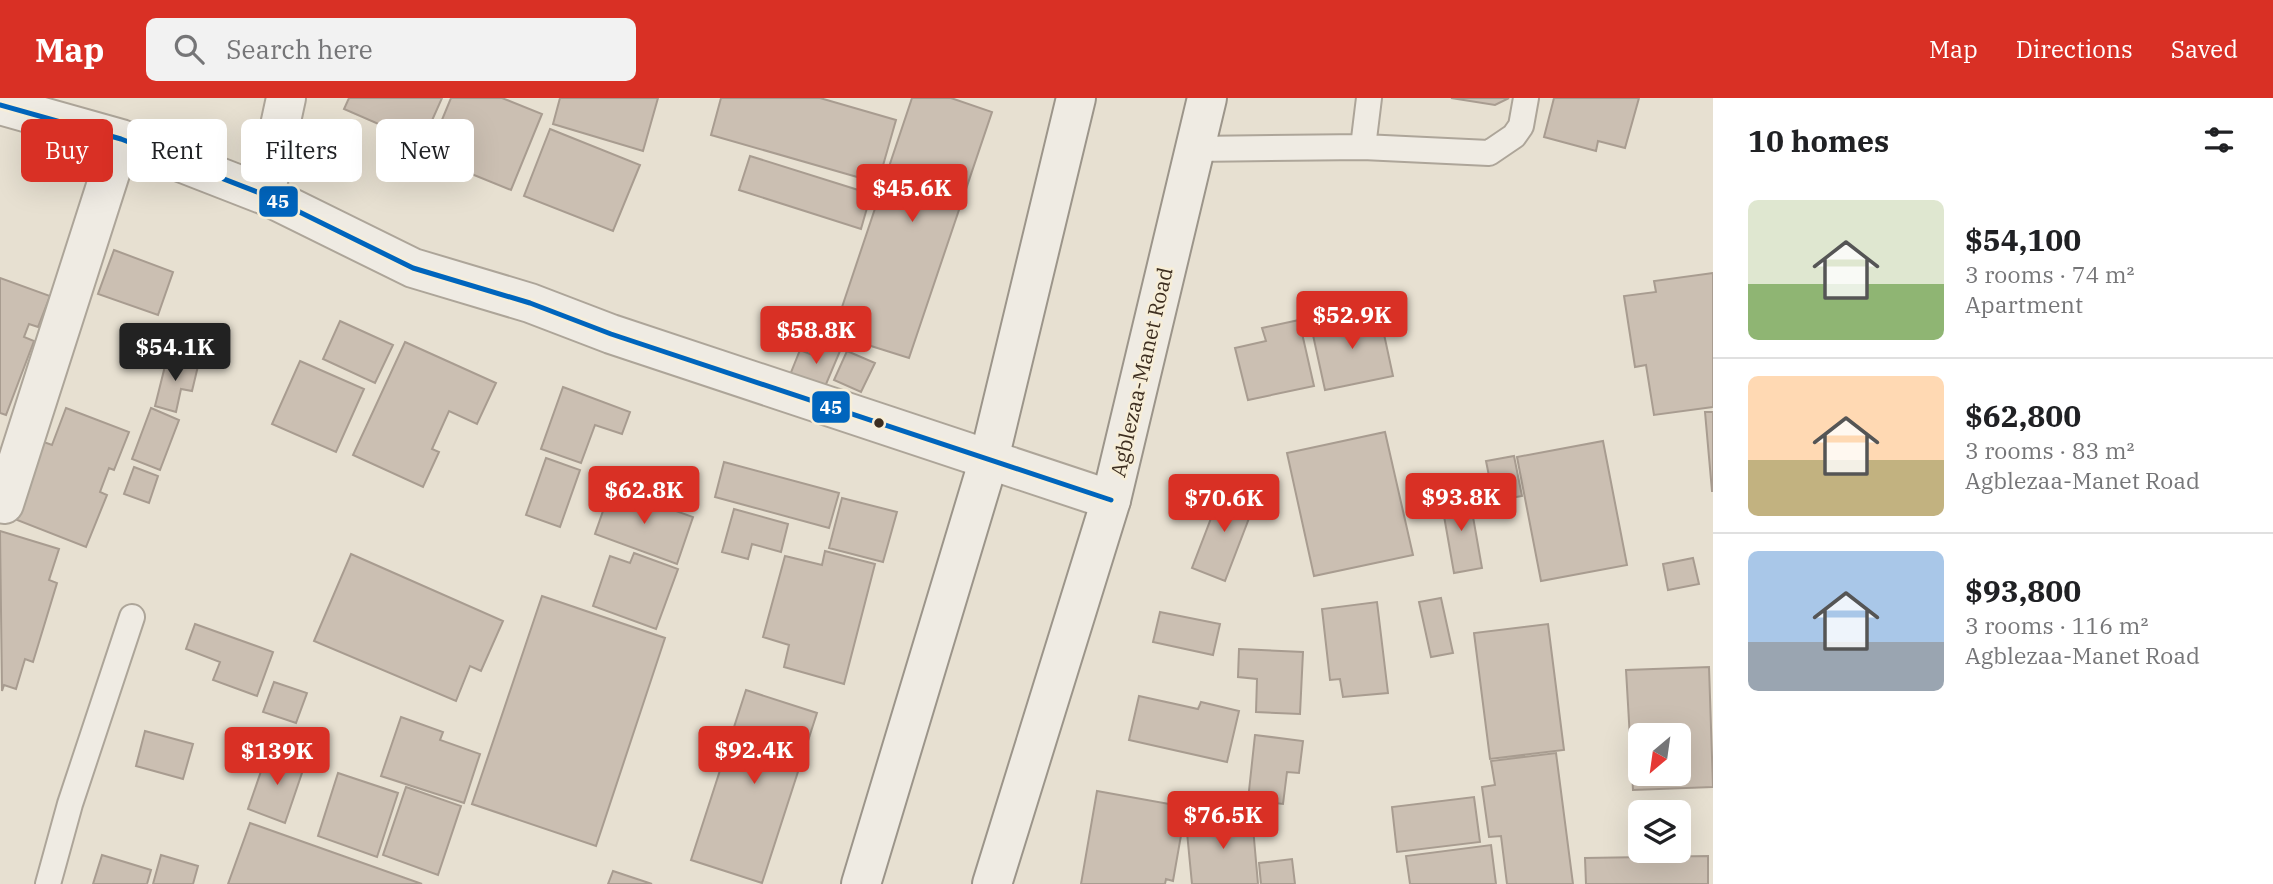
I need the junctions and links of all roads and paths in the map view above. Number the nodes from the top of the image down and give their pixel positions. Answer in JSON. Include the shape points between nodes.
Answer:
{"nodes":[{"id":1,"x":286,"y":98,"type":"edge"},
{"id":2,"x":1076,"y":98,"type":"edge"},
{"id":3,"x":1207,"y":98,"type":"edge"},
{"id":4,"x":1369,"y":98,"type":"edge"},
{"id":5,"x":1526,"y":98,"type":"edge"},
{"id":6,"x":0,"y":105,"type":"edge"},
{"id":7,"x":121,"y":139,"type":"junction"},
{"id":8,"x":1363,"y":147,"type":"junction"},
{"id":9,"x":1194,"y":149,"type":"junction"},
{"id":10,"x":265,"y":195,"type":"junction"},
{"id":11,"x":989,"y":459,"type":"junction"},
{"id":12,"x":1111,"y":500,"type":"junction"},
{"id":13,"x":4,"y":505,"type":"dead end"},
{"id":14,"x":132,"y":617,"type":"dead end"},
{"id":15,"x":48,"y":884,"type":"edge"},
{"id":16,"x":861,"y":884,"type":"edge"},
{"id":17,"x":992,"y":884,"type":"edge"}],
"edges":[{"from":1,"to":10,"type":"street"},
{"from":2,"to":11,"type":"street"},
{"from":3,"to":9,"type":"street","name":"Agblezaa-Manet Road"},
{"from":4,"to":8,"type":"lane"},
{"from":5,"to":8,"type":"lane","via":[[1521,126],[1489,153]]},
{"from":6,"to":7,"type":"street"},
{"from":7,"to":10,"type":"street"},
{"from":7,"to":13,"type":"street"},
{"from":8,"to":9,"type":"lane"},
{"from":9,"to":12,"type":"street","name":"Agblezaa-Manet Road"},
{"from":10,"to":11,"type":"street","via":[[413,268],[530,303]]},
{"from":11,"to":12,"type":"street"},
{"from":11,"to":16,"type":"street"},
{"from":12,"to":17,"type":"street","name":"Agblezaa-Manet Road"},
{"from":14,"to":15,"type":"lane"}]}
